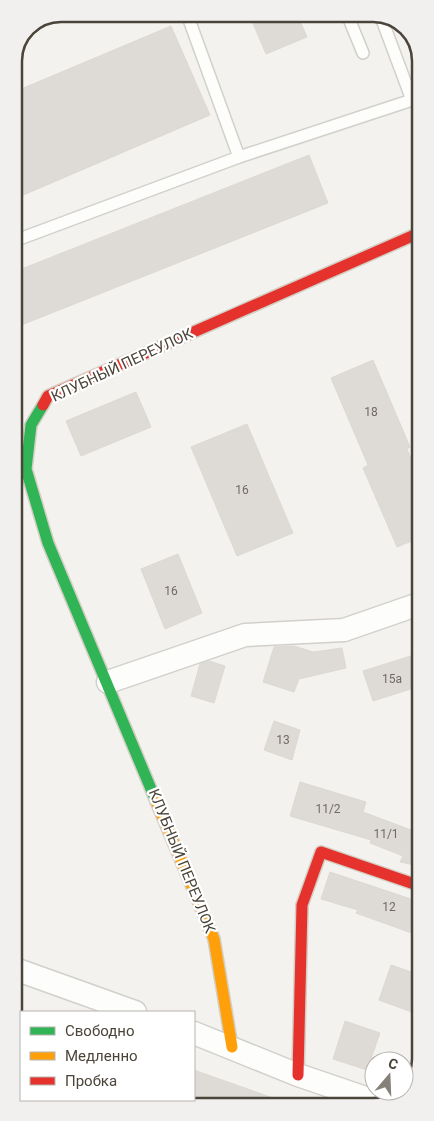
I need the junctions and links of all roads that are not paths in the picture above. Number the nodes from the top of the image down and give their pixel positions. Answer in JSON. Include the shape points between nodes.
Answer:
{"nodes":[{"id":1,"x":190,"y":23,"type":"edge"},
{"id":2,"x":351,"y":23,"type":"edge"},
{"id":3,"x":384,"y":24,"type":"edge"},
{"id":4,"x":363,"y":53,"type":"dead end"},
{"id":5,"x":412,"y":100,"type":"edge"},
{"id":6,"x":412,"y":100,"type":"edge"},
{"id":7,"x":239,"y":157,"type":"junction"},
{"id":8,"x":412,"y":236,"type":"edge"},
{"id":9,"x":23,"y":238,"type":"edge"},
{"id":10,"x":412,"y":607,"type":"edge"},
{"id":11,"x":108,"y":682,"type":"junction"},
{"id":12,"x":412,"y":883,"type":"edge"},
{"id":13,"x":23,"y":972,"type":"edge"},
{"id":14,"x":133,"y":1011,"type":"edge"},
{"id":15,"x":195,"y":1033,"type":"edge"},
{"id":16,"x":232,"y":1047,"type":"junction"},
{"id":17,"x":298,"y":1074,"type":"junction"},
{"id":18,"x":366,"y":1098,"type":"edge"}],
"edges":[{"from":1,"to":7,"type":"lane"},
{"from":2,"to":4,"type":"lane"},
{"from":3,"to":6,"type":"lane"},
{"from":5,"to":7,"type":"lane"},
{"from":7,"to":9,"type":"lane"},
{"from":8,"to":11,"type":"street","name":"КЛУБНЫЙ ПЕРЕУЛОК","via":[[48,396],[31,425],[26,468],[48,543]]},
{"from":10,"to":11,"type":"street","via":[[344,630],[245,635]]},
{"from":11,"to":16,"type":"street","name":"КЛУБНЫЙ ПЕРЕУЛОК","via":[[214,939]]},
{"from":12,"to":17,"type":"street","via":[[321,852],[302,905]]},
{"from":13,"to":14,"type":"street"},
{"from":15,"to":16,"type":"street"},
{"from":16,"to":17,"type":"street"},
{"from":17,"to":18,"type":"street"}]}
